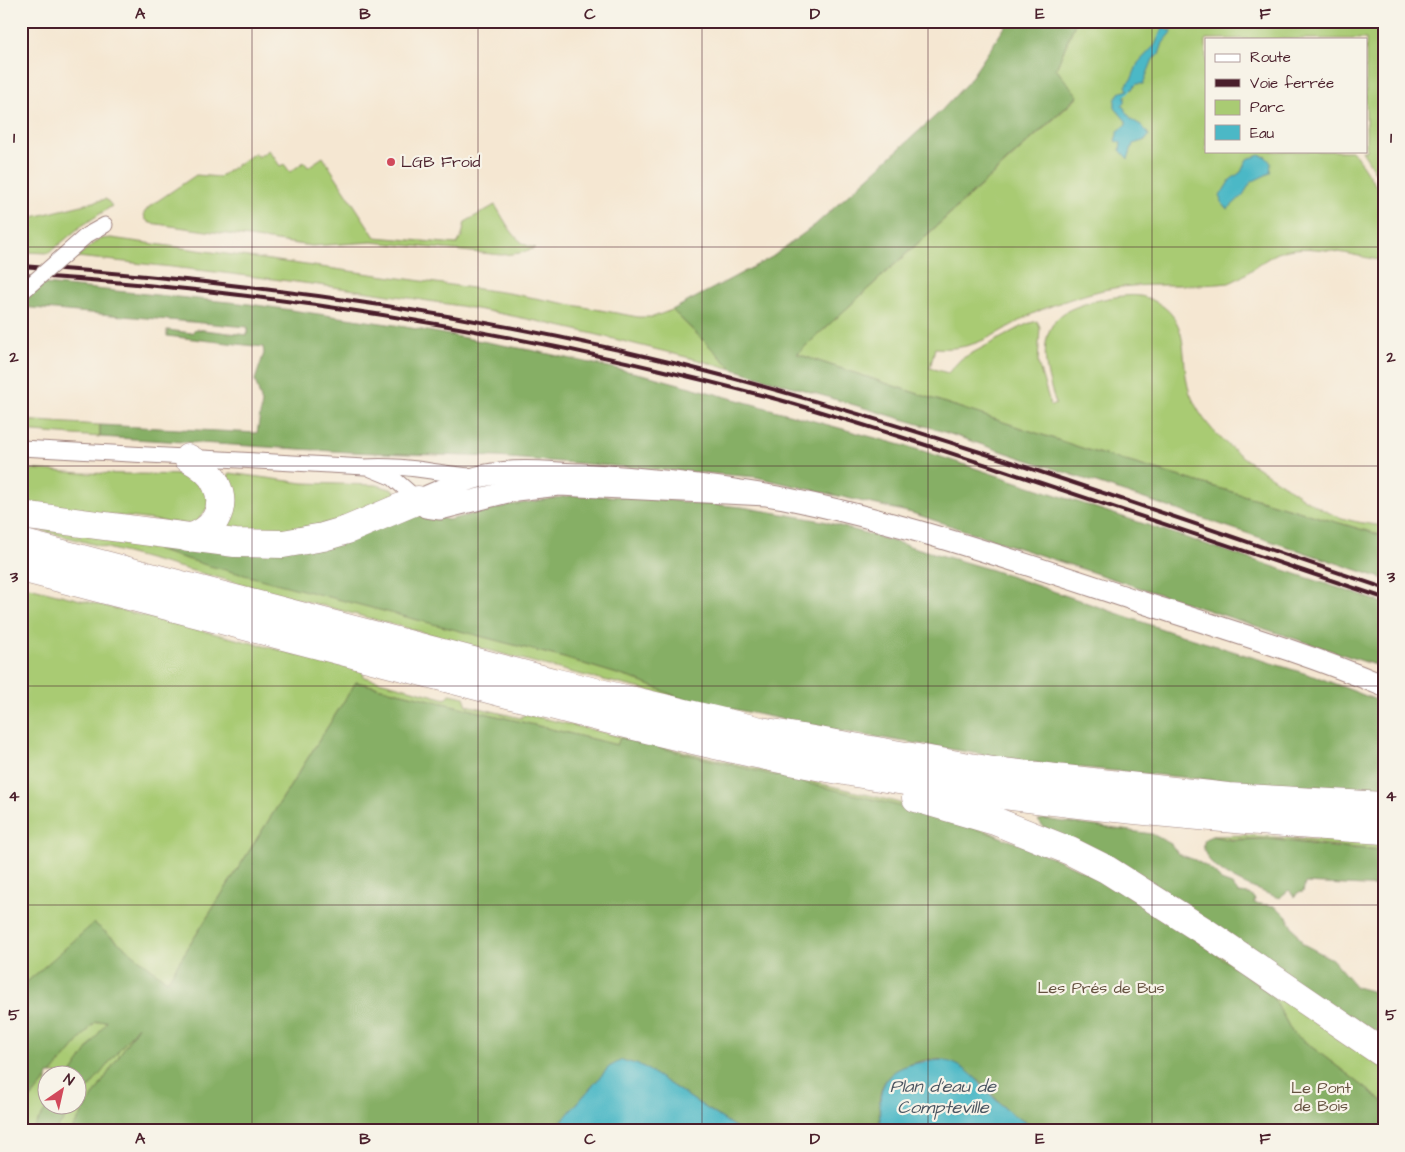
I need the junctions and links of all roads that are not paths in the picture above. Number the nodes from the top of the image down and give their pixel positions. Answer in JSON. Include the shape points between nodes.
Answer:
{"nodes":[{"id":1,"x":105,"y":225,"type":"dead end"},
{"id":2,"x":21,"y":293,"type":"edge"},
{"id":3,"x":21,"y":448,"type":"edge"},
{"id":4,"x":188,"y":458,"type":"junction"},
{"id":5,"x":365,"y":466,"type":"junction"},
{"id":6,"x":480,"y":476,"type":"junction"},
{"id":7,"x":767,"y":495,"type":"junction"},
{"id":8,"x":418,"y":500,"type":"junction"},
{"id":9,"x":21,"y":515,"type":"edge"},
{"id":10,"x":188,"y":538,"type":"junction"},
{"id":11,"x":21,"y":543,"type":"edge"},
{"id":12,"x":21,"y":568,"type":"edge"},
{"id":13,"x":1384,"y":686,"type":"edge"},
{"id":14,"x":892,"y":779,"type":"junction"},
{"id":15,"x":1384,"y":806,"type":"edge"},
{"id":16,"x":1384,"y":830,"type":"edge"},
{"id":17,"x":1384,"y":1054,"type":"edge"}],
"edges":[{"from":1,"to":2,"type":"street","bridge":true,"via":[[87,235]]},
{"from":3,"to":4,"type":"street"},
{"from":4,"to":5,"type":"street"},
{"from":4,"to":10,"type":"highway","via":[[212,477],[221,503],[207,530]]},
{"from":5,"to":6,"type":"street","via":[[402,466]]},
{"from":5,"to":8,"type":"street","via":[[393,478]]},
{"from":6,"to":7,"type":"street","via":[[530,472],[651,478]]},
{"from":6,"to":8,"type":"street"},
{"from":7,"to":8,"type":"street","via":[[559,485],[524,489],[440,509],[426,507]]},
{"from":7,"to":13,"type":"street","via":[[883,520],[955,541],[1241,635]]},
{"from":8,"to":10,"type":"highway","via":[[347,530],[302,542],[263,545]]},
{"from":9,"to":10,"type":"highway"},
{"from":11,"to":15,"type":"highway","via":[[562,685],[761,731],[993,771],[1228,797]]},
{"from":12,"to":14,"type":"highway","via":[[667,734],[799,763]]},
{"from":14,"to":16,"type":"highway","via":[[1102,808]]},
{"from":14,"to":17,"type":"highway","via":[[906,795],[995,821],[1106,869],[1204,931]]}]}
